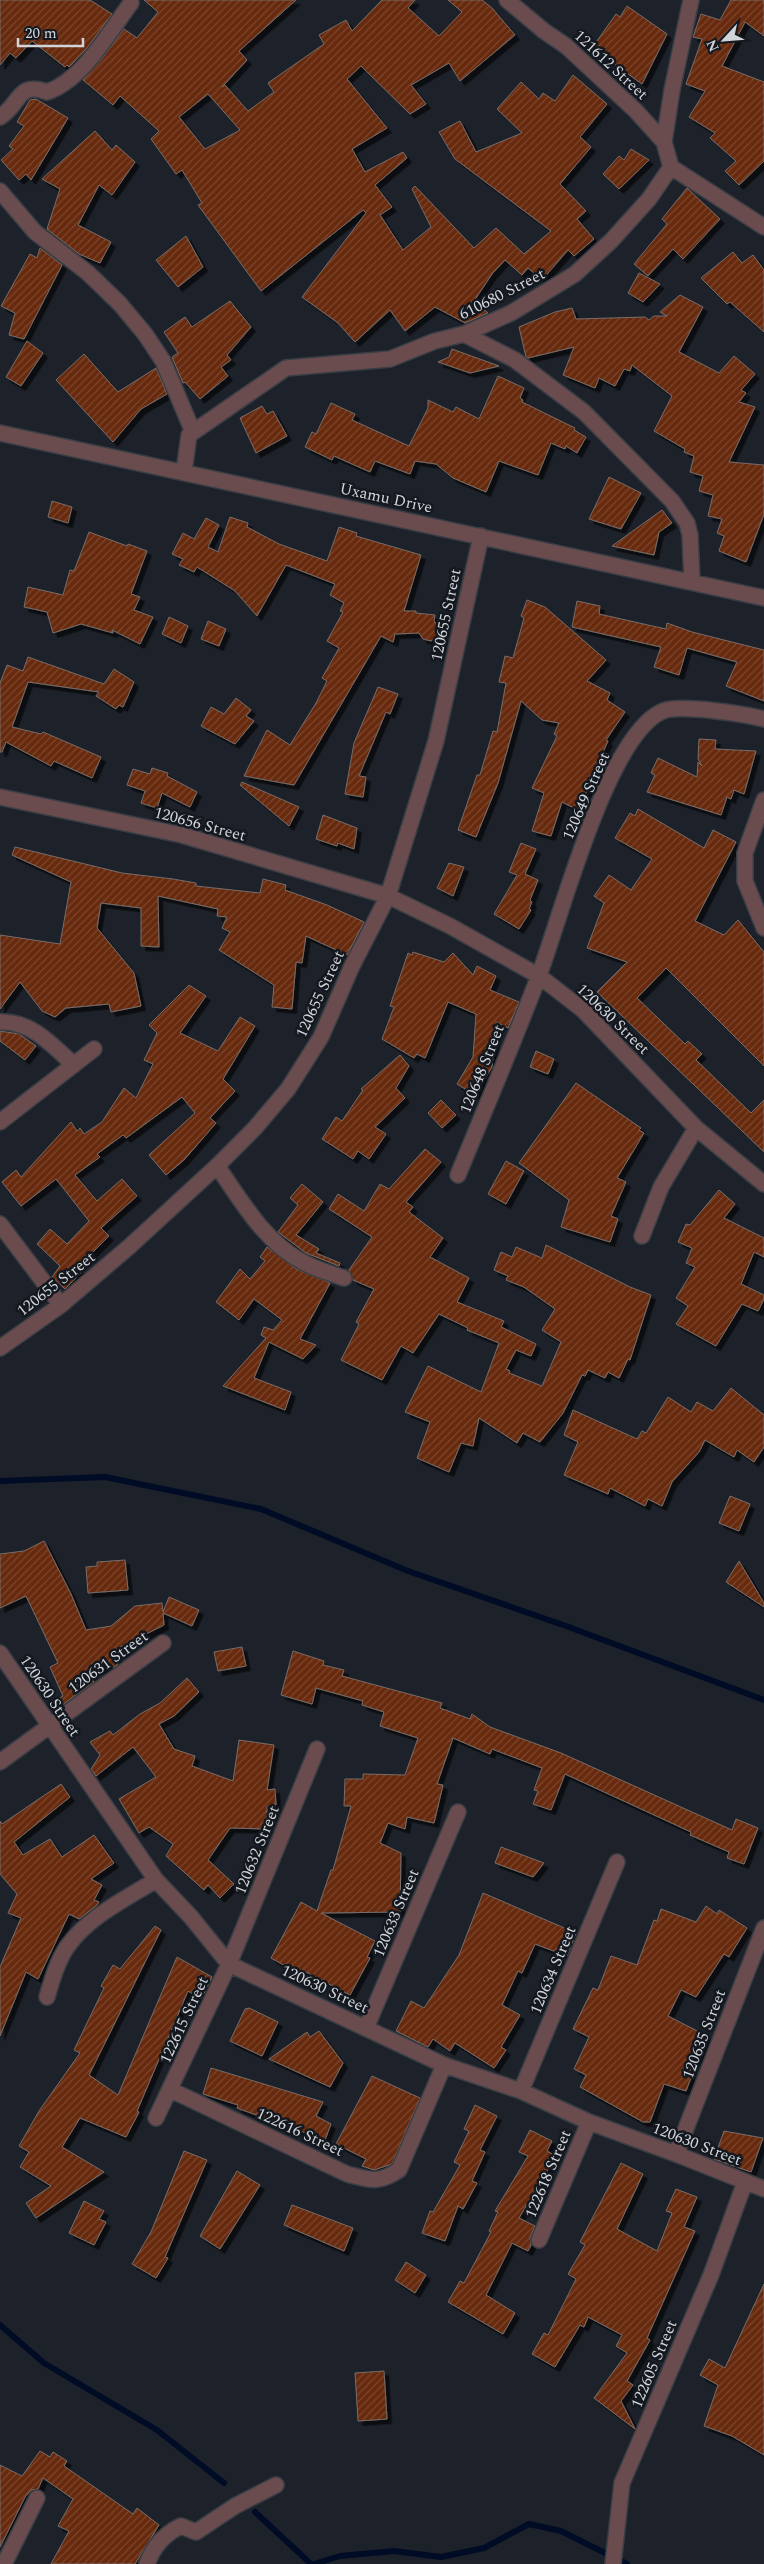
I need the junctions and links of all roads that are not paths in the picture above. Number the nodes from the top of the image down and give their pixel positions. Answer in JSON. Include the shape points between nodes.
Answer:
{"nodes":[{"id":1,"x":507,"y":0,"type":"edge"},
{"id":2,"x":691,"y":0,"type":"edge"},
{"id":3,"x":131,"y":3,"type":"dead end"},
{"id":4,"x":0,"y":117,"type":"edge"},
{"id":5,"x":664,"y":142,"type":"junction"},
{"id":6,"x":672,"y":167,"type":"junction"},
{"id":7,"x":0,"y":192,"type":"edge"},
{"id":8,"x":764,"y":228,"type":"edge"},
{"id":9,"x":464,"y":334,"type":"junction"},
{"id":10,"x":193,"y":432,"type":"junction"},
{"id":11,"x":0,"y":433,"type":"edge"},
{"id":12,"x":184,"y":471,"type":"junction"},
{"id":13,"x":481,"y":536,"type":"junction"},
{"id":14,"x":692,"y":582,"type":"junction"},
{"id":15,"x":764,"y":598,"type":"edge"},
{"id":16,"x":764,"y":718,"type":"edge"},
{"id":17,"x":0,"y":797,"type":"edge"},
{"id":18,"x":764,"y":800,"type":"edge"},
{"id":19,"x":388,"y":896,"type":"junction"},
{"id":20,"x":764,"y":928,"type":"edge"},
{"id":21,"x":539,"y":976,"type":"junction"},
{"id":22,"x":0,"y":1022,"type":"edge"},
{"id":23,"x":94,"y":1049,"type":"dead end"},
{"id":24,"x":74,"y":1065,"type":"junction"},
{"id":25,"x":0,"y":1122,"type":"edge"},
{"id":26,"x":696,"y":1128,"type":"junction"},
{"id":27,"x":217,"y":1166,"type":"junction"},
{"id":28,"x":458,"y":1175,"type":"dead end"},
{"id":29,"x":764,"y":1184,"type":"edge"},
{"id":30,"x":0,"y":1224,"type":"edge"},
{"id":31,"x":642,"y":1236,"type":"dead end"},
{"id":32,"x":344,"y":1278,"type":"dead end"},
{"id":33,"x":61,"y":1305,"type":"junction"},
{"id":34,"x":0,"y":1348,"type":"edge"},
{"id":35,"x":163,"y":1643,"type":"dead end"},
{"id":36,"x":0,"y":1653,"type":"edge"},
{"id":37,"x":50,"y":1727,"type":"junction"},
{"id":38,"x":317,"y":1749,"type":"dead end"},
{"id":39,"x":0,"y":1762,"type":"edge"},
{"id":40,"x":458,"y":1812,"type":"dead end"},
{"id":41,"x":616,"y":1862,"type":"dead end"},
{"id":42,"x":156,"y":1880,"type":"junction"},
{"id":43,"x":764,"y":1928,"type":"edge"},
{"id":44,"x":229,"y":1964,"type":"junction"},
{"id":45,"x":47,"y":1997,"type":"dead end"},
{"id":46,"x":366,"y":2028,"type":"junction"},
{"id":47,"x":444,"y":2065,"type":"junction"},
{"id":48,"x":171,"y":2090,"type":"junction"},
{"id":49,"x":522,"y":2091,"type":"junction"},
{"id":50,"x":156,"y":2118,"type":"dead end"},
{"id":51,"x":589,"y":2122,"type":"junction"},
{"id":52,"x":676,"y":2154,"type":"junction"},
{"id":53,"x":745,"y":2182,"type":"junction"},
{"id":54,"x":764,"y":2189,"type":"edge"},
{"id":55,"x":539,"y":2240,"type":"dead end"},
{"id":56,"x":276,"y":2485,"type":"dead end"},
{"id":57,"x":37,"y":2498,"type":"dead end"},
{"id":58,"x":613,"y":2559,"type":"edge"},
{"id":59,"x":4,"y":2564,"type":"edge"},
{"id":60,"x":147,"y":2564,"type":"edge"}],
"edges":[{"from":1,"to":5,"type":"street","name":"121612 Street","via":[[566,46],[636,111]]},
{"from":2,"to":5,"type":"street"},
{"from":3,"to":4,"type":"street","via":[[92,58],[46,92],[27,88]]},
{"from":5,"to":6,"type":"street"},
{"from":6,"to":8,"type":"street"},
{"from":6,"to":9,"type":"street","name":"610680 Street","via":[[611,242],[575,274],[511,313]]},
{"from":7,"to":10,"type":"street","via":[[35,232],[88,273],[145,334],[163,361]]},
{"from":9,"to":10,"type":"street","name":"610680 Street","via":[[435,341],[390,359],[286,368]]},
{"from":9,"to":14,"type":"street","via":[[516,360],[584,412],[672,502],[687,523],[690,535]]},
{"from":10,"to":12,"type":"street","via":[[189,435]]},
{"from":11,"to":12,"type":"street","name":"Uxamu Drive"},
{"from":12,"to":13,"type":"street","name":"Uxamu Drive"},
{"from":13,"to":14,"type":"street","name":"Uxamu Drive"},
{"from":13,"to":19,"type":"street","name":"120655 Street","via":[[436,741]]},
{"from":14,"to":15,"type":"street","name":"Uxamu Drive"},
{"from":16,"to":21,"type":"street","name":"120649 Street","via":[[695,707],[663,710],[646,722],[617,765],[590,826]]},
{"from":17,"to":19,"type":"street","name":"120656 Street","via":[[182,835]]},
{"from":18,"to":20,"type":"street","via":[[745,854],[745,881]]},
{"from":19,"to":21,"type":"street","name":"120630 Street","via":[[450,926]]},
{"from":19,"to":27,"type":"street","name":"120655 Street","via":[[352,966],[322,1037],[304,1066],[255,1128]]},
{"from":21,"to":26,"type":"street","name":"120630 Street","via":[[583,1010]]},
{"from":21,"to":28,"type":"street","name":"120648 Street"},
{"from":22,"to":24,"type":"street","via":[[40,1032]]},
{"from":23,"to":24,"type":"street"},
{"from":24,"to":25,"type":"street"},
{"from":26,"to":29,"type":"street","name":"120630 Street"},
{"from":26,"to":31,"type":"street","via":[[660,1187]]},
{"from":27,"to":32,"type":"street","via":[[264,1231],[282,1248],[302,1262]]},
{"from":27,"to":33,"type":"street","name":"120655 Street"},
{"from":30,"to":33,"type":"street"},
{"from":33,"to":34,"type":"street","name":"120655 Street"},
{"from":35,"to":37,"type":"street","name":"120631 Street"},
{"from":36,"to":37,"type":"street","name":"120630 Street"},
{"from":37,"to":39,"type":"street","name":"120631 Street"},
{"from":37,"to":42,"type":"street","name":"120630 Street"},
{"from":38,"to":44,"type":"street","name":"120632 Street"},
{"from":40,"to":46,"type":"street","name":"120633 Street"},
{"from":41,"to":49,"type":"street","name":"120634 Street"},
{"from":42,"to":44,"type":"street","name":"120630 Street"},
{"from":42,"to":45,"type":"street","via":[[90,1922],[77,1934],[55,1970]]},
{"from":43,"to":52,"type":"street","name":"120635 Street"},
{"from":44,"to":46,"type":"street","name":"120630 Street"},
{"from":44,"to":48,"type":"street","name":"122615 Street"},
{"from":46,"to":47,"type":"street","name":"120630 Street"},
{"from":47,"to":48,"type":"street","name":"122616 Street","via":[[399,2170],[385,2179],[371,2180],[347,2174]]},
{"from":47,"to":49,"type":"street","name":"120630 Street"},
{"from":48,"to":50,"type":"street","name":"122615 Street"},
{"from":49,"to":51,"type":"street","name":"120630 Street"},
{"from":51,"to":52,"type":"street","name":"120630 Street"},
{"from":51,"to":55,"type":"street","name":"122618 Street"},
{"from":52,"to":53,"type":"street","name":"120630 Street"},
{"from":53,"to":54,"type":"street","name":"120630 Street"},
{"from":53,"to":58,"type":"street","name":"122605 Street","via":[[711,2275],[622,2483]]},
{"from":56,"to":60,"type":"street","via":[[235,2506],[196,2532],[180,2526],[171,2531],[155,2548]]},
{"from":57,"to":59,"type":"street"}]}
